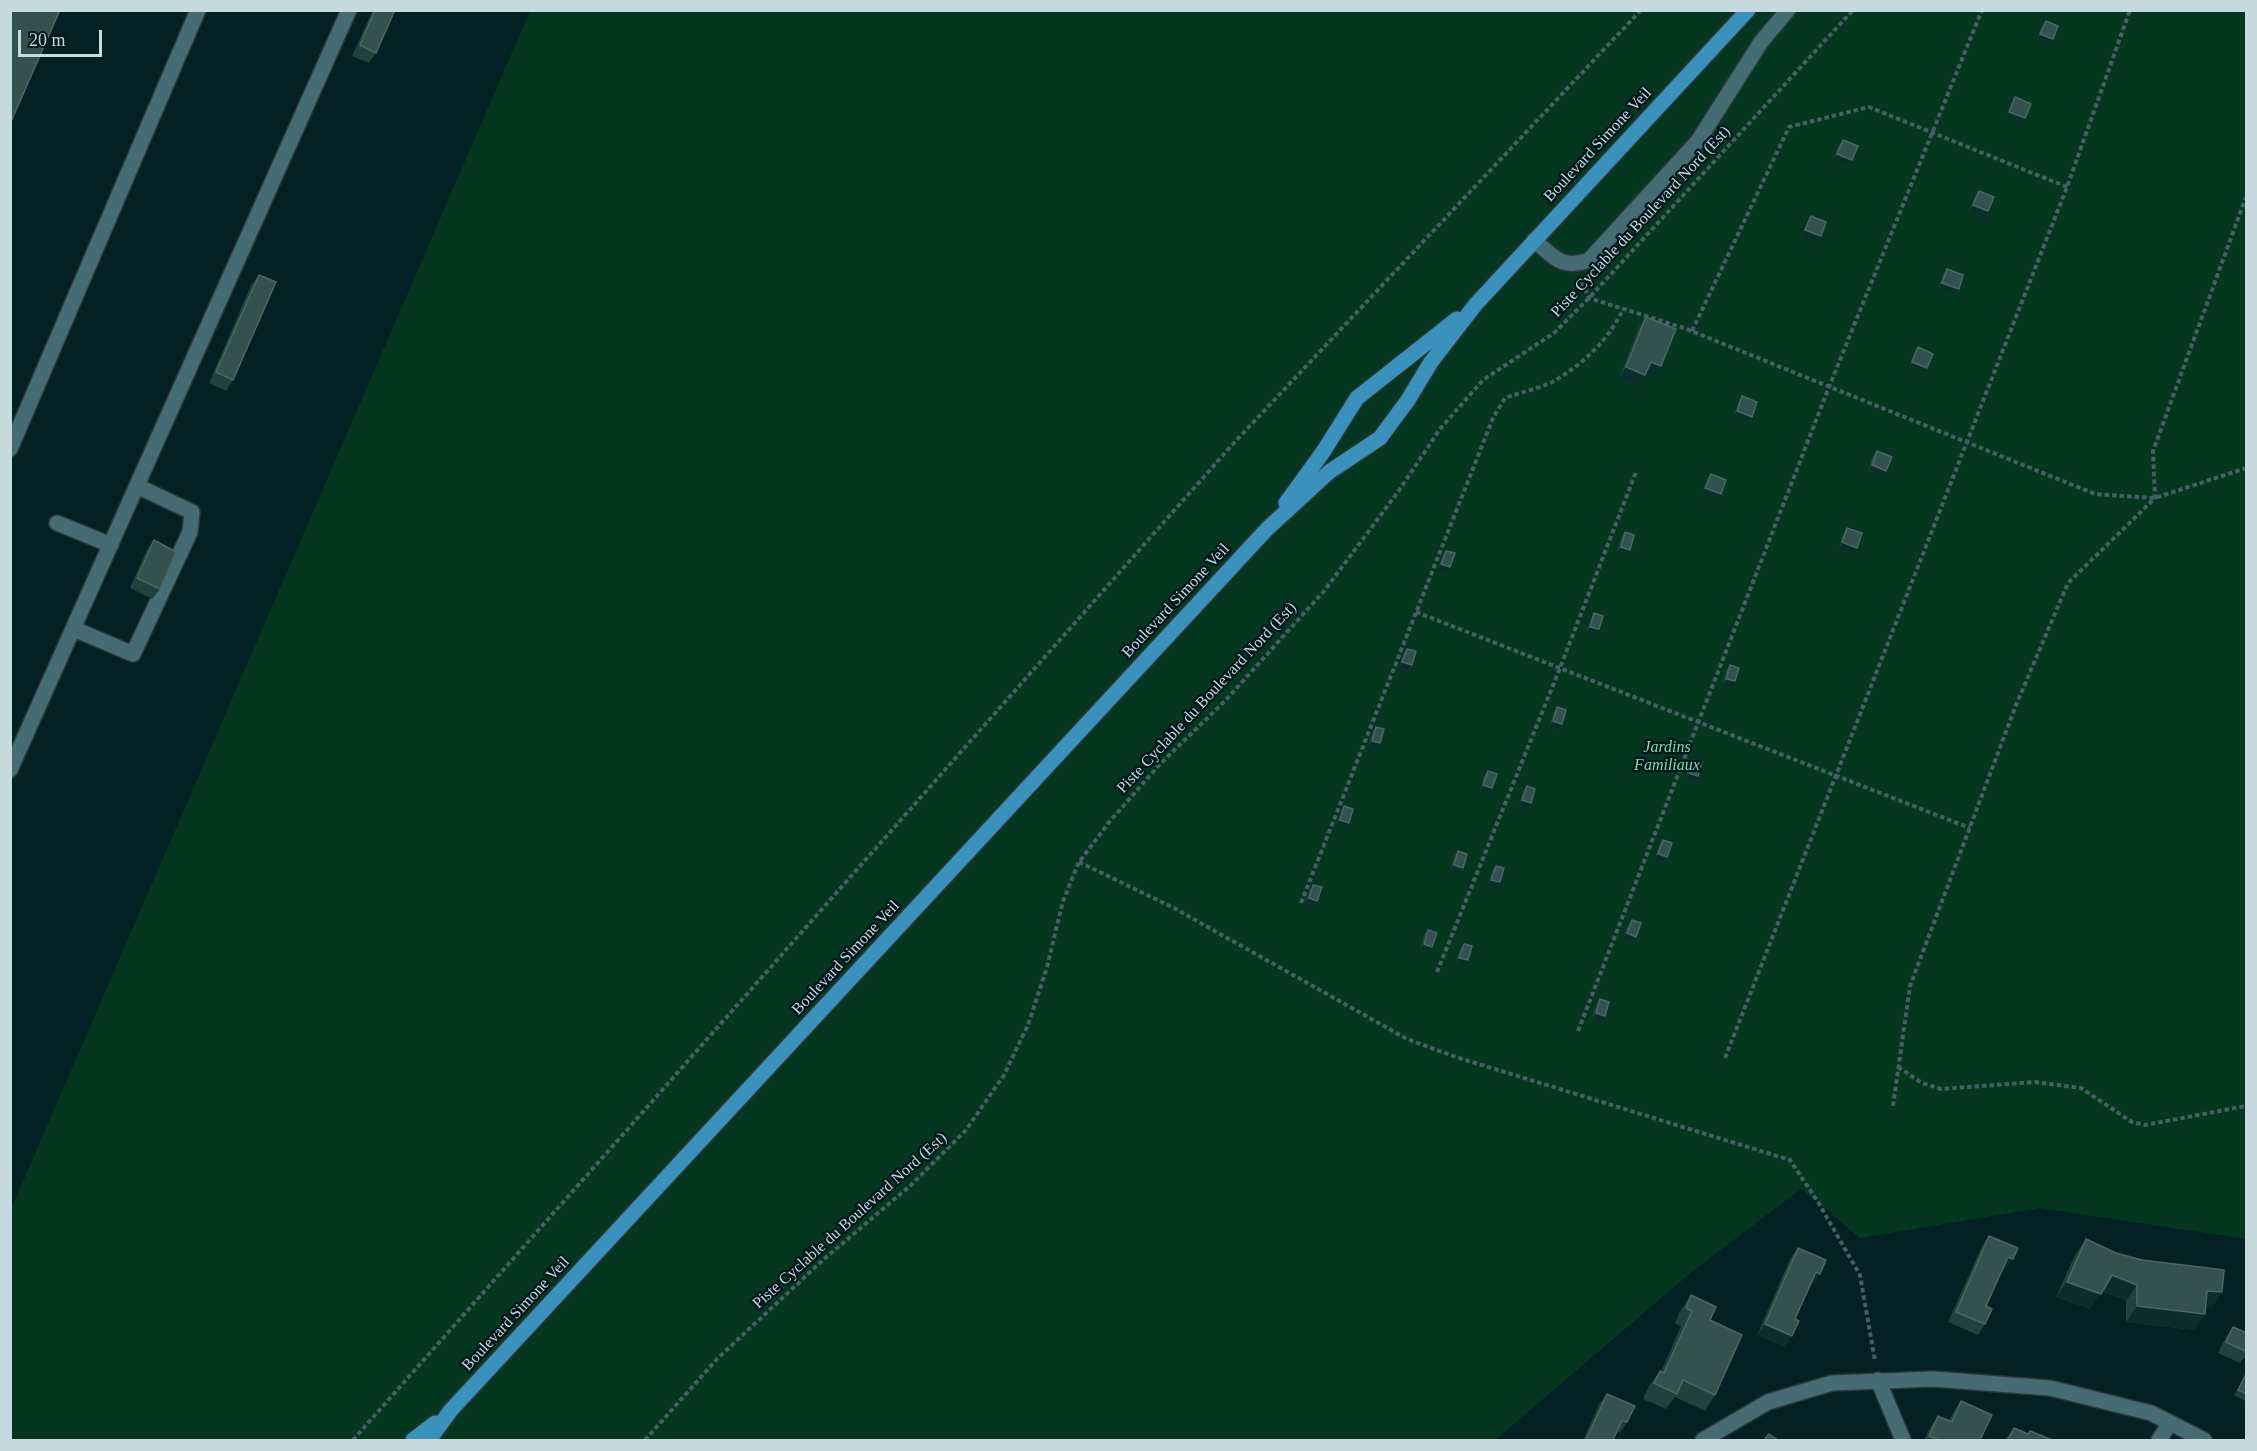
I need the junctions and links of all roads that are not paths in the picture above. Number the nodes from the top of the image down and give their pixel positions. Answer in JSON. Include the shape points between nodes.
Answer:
{"nodes":[{"id":1,"x":198,"y":10,"type":"edge"},
{"id":2,"x":349,"y":10,"type":"edge"},
{"id":3,"x":1748,"y":10,"type":"edge"},
{"id":4,"x":1788,"y":10,"type":"edge"},
{"id":5,"x":1534,"y":240,"type":"junction"},
{"id":6,"x":1476,"y":304,"type":"junction"},
{"id":7,"x":12,"y":442,"type":"edge"},
{"id":8,"x":137,"y":486,"type":"junction"},
{"id":9,"x":57,"y":523,"type":"dead end"},
{"id":10,"x":1267,"y":529,"type":"junction"},
{"id":11,"x":111,"y":545,"type":"junction"},
{"id":12,"x":74,"y":629,"type":"junction"},
{"id":13,"x":10,"y":770,"type":"edge"},
{"id":14,"x":1878,"y":1380,"type":"junction"},
{"id":15,"x":451,"y":1410,"type":"junction"},
{"id":16,"x":2170,"y":1424,"type":"junction"},
{"id":17,"x":413,"y":1440,"type":"edge"},
{"id":18,"x":429,"y":1440,"type":"edge"},
{"id":19,"x":1703,"y":1440,"type":"edge"},
{"id":20,"x":1903,"y":1440,"type":"edge"},
{"id":21,"x":2159,"y":1440,"type":"edge"},
{"id":22,"x":2204,"y":1440,"type":"edge"}],
"edges":[{"from":1,"to":7,"type":"street"},
{"from":2,"to":8,"type":"street"},
{"from":3,"to":5,"type":"main road","name":"Boulevard Simone Veil"},
{"from":4,"to":5,"type":"street","via":[[1761,42],[1698,141],[1589,260],[1575,265],[1559,262]]},
{"from":5,"to":6,"type":"main road","name":"Boulevard Simone Veil"},
{"from":6,"to":10,"type":"main road","name":"Boulevard Simone Veil","via":[[1380,438],[1329,472]]},
{"from":6,"to":10,"type":"main road","name":"Boulevard Simone Veil","via":[[1357,398]]},
{"from":8,"to":11,"type":"street"},
{"from":8,"to":12,"type":"street","via":[[192,512],[190,532],[133,654]]},
{"from":9,"to":11,"type":"street"},
{"from":10,"to":15,"type":"main road","name":"Boulevard Simone Veil"},
{"from":11,"to":12,"type":"street"},
{"from":12,"to":13,"type":"street"},
{"from":14,"to":16,"type":"street","via":[[1933,1379],[2050,1388],[2151,1413]]},
{"from":14,"to":19,"type":"street","via":[[1832,1383],[1767,1402]]},
{"from":14,"to":20,"type":"street"},
{"from":15,"to":17,"type":"main road","name":"Boulevard Simone Veil"},
{"from":15,"to":18,"type":"main road","name":"Boulevard Simone Veil"},
{"from":16,"to":21,"type":"street"},
{"from":16,"to":22,"type":"street"}]}
